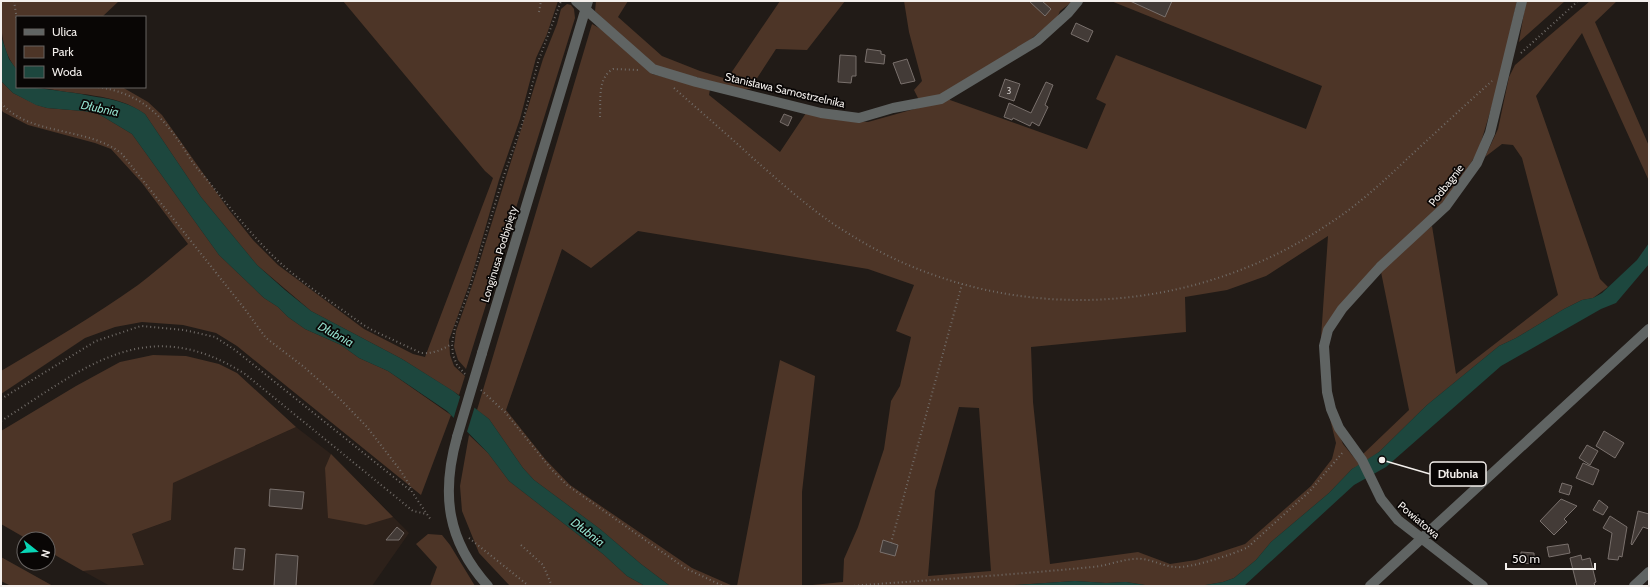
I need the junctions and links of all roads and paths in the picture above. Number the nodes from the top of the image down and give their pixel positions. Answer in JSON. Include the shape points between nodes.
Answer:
{"nodes":[{"id":1,"x":14,"y":1,"type":"edge"},
{"id":2,"x":541,"y":1,"type":"edge"},
{"id":3,"x":561,"y":1,"type":"edge"},
{"id":4,"x":576,"y":1,"type":"edge"},
{"id":5,"x":1078,"y":1,"type":"edge"},
{"id":6,"x":1522,"y":1,"type":"edge"},
{"id":7,"x":1578,"y":1,"type":"edge"},
{"id":8,"x":586,"y":5,"type":"edge"},
{"id":9,"x":539,"y":12,"type":"dead end"},
{"id":10,"x":16,"y":16,"type":"edge"},
{"id":11,"x":1505,"y":68,"type":"junction"},
{"id":12,"x":653,"y":69,"type":"junction"},
{"id":13,"x":671,"y":85,"type":"dead end"},
{"id":14,"x":102,"y":88,"type":"edge"},
{"id":15,"x":1,"y":103,"type":"edge"},
{"id":16,"x":600,"y":117,"type":"dead end"},
{"id":17,"x":962,"y":284,"type":"junction"},
{"id":18,"x":1649,"y":329,"type":"edge"},
{"id":19,"x":452,"y":344,"type":"junction"},
{"id":20,"x":1324,"y":346,"type":"joint"},
{"id":21,"x":464,"y":373,"type":"dead end"},
{"id":22,"x":489,"y":398,"type":"dead end"},
{"id":23,"x":1,"y":399,"type":"edge"},
{"id":24,"x":1,"y":421,"type":"edge"},
{"id":25,"x":1350,"y":445,"type":"junction"},
{"id":26,"x":412,"y":492,"type":"junction"},
{"id":27,"x":428,"y":514,"type":"junction"},
{"id":28,"x":431,"y":520,"type":"dead end"},
{"id":29,"x":469,"y":537,"type":"dead end"},
{"id":30,"x":1422,"y":539,"type":"junction"},
{"id":31,"x":891,"y":543,"type":"dead end"},
{"id":32,"x":521,"y":545,"type":"dead end"},
{"id":33,"x":1649,"y":572,"type":"edge"},
{"id":34,"x":488,"y":586,"type":"edge"},
{"id":35,"x":529,"y":586,"type":"edge"},
{"id":36,"x":552,"y":586,"type":"edge"},
{"id":37,"x":723,"y":586,"type":"edge"},
{"id":38,"x":850,"y":586,"type":"edge"},
{"id":39,"x":1370,"y":586,"type":"edge"},
{"id":40,"x":1483,"y":586,"type":"edge"},
{"id":41,"x":1634,"y":586,"type":"edge"}],
"edges":[{"from":1,"to":10,"type":"path"},
{"from":2,"to":9,"type":"path"},
{"from":3,"to":19,"type":"path","via":[[538,62],[523,121],[502,180]]},
{"from":4,"to":8,"type":"street","name":"Stanisława Samostrzelnika"},
{"from":5,"to":12,"type":"street","name":"Stanisława Samostrzelnika","via":[[1037,41],[941,99],[893,108],[859,118],[821,113]]},
{"from":6,"to":11,"type":"street","name":"Podbagnie"},
{"from":7,"to":11,"type":"path"},
{"from":8,"to":12,"type":"street","name":"Stanisława Samostrzelnika"},
{"from":8,"to":34,"type":"street","name":"Longinusa Podbipięty","bridge":true,"via":[[457,437],[449,481],[455,534]]},
{"from":11,"to":17,"type":"path","via":[[1370,193],[1348,210],[1293,246],[1243,270],[1185,288],[1108,300],[1036,298]]},
{"from":11,"to":20,"type":"street","name":"Podbagnie","via":[[1490,132],[1473,170],[1446,206],[1380,268],[1342,309],[1328,330]]},
{"from":12,"to":16,"type":"path","via":[[619,68],[609,72],[603,81]]},
{"from":13,"to":17,"type":"path","via":[[789,190],[832,223],[863,243],[899,261]]},
{"from":14,"to":19,"type":"path","via":[[127,94],[154,111],[170,128],[196,167],[272,255],[362,324],[421,353],[438,352]]},
{"from":15,"to":26,"type":"path","via":[[26,121],[96,140],[122,154],[266,338],[304,367],[367,427],[400,470]]},
{"from":17,"to":31,"type":"path"},
{"from":18,"to":30,"type":"street"},
{"from":19,"to":21,"type":"path","via":[[457,365]]},
{"from":20,"to":25,"type":"street","name":"Powiatowa","via":[[1328,399],[1339,428]]},
{"from":22,"to":37,"type":"path","via":[[505,412],[566,485],[685,568]]},
{"from":23,"to":26,"type":"path","via":[[96,341],[141,326],[184,330],[215,338],[235,350]]},
{"from":24,"to":27,"type":"path","via":[[94,362],[120,352],[142,347],[165,346],[201,352],[246,374],[413,511]]},
{"from":25,"to":30,"type":"street","name":"Powiatowa","via":[[1362,460],[1381,499],[1391,513]]},
{"from":25,"to":38,"type":"path","via":[[1310,491],[1248,547],[1192,566],[1177,568],[1144,559],[1134,559],[1056,571]]},
{"from":26,"to":27,"type":"path"},
{"from":27,"to":28,"type":"path"},
{"from":29,"to":35,"type":"path"},
{"from":30,"to":39,"type":"street"},
{"from":30,"to":40,"type":"street","name":"Powiatowa"},
{"from":32,"to":36,"type":"path","via":[[543,565]]},
{"from":33,"to":41,"type":"street"}]}
